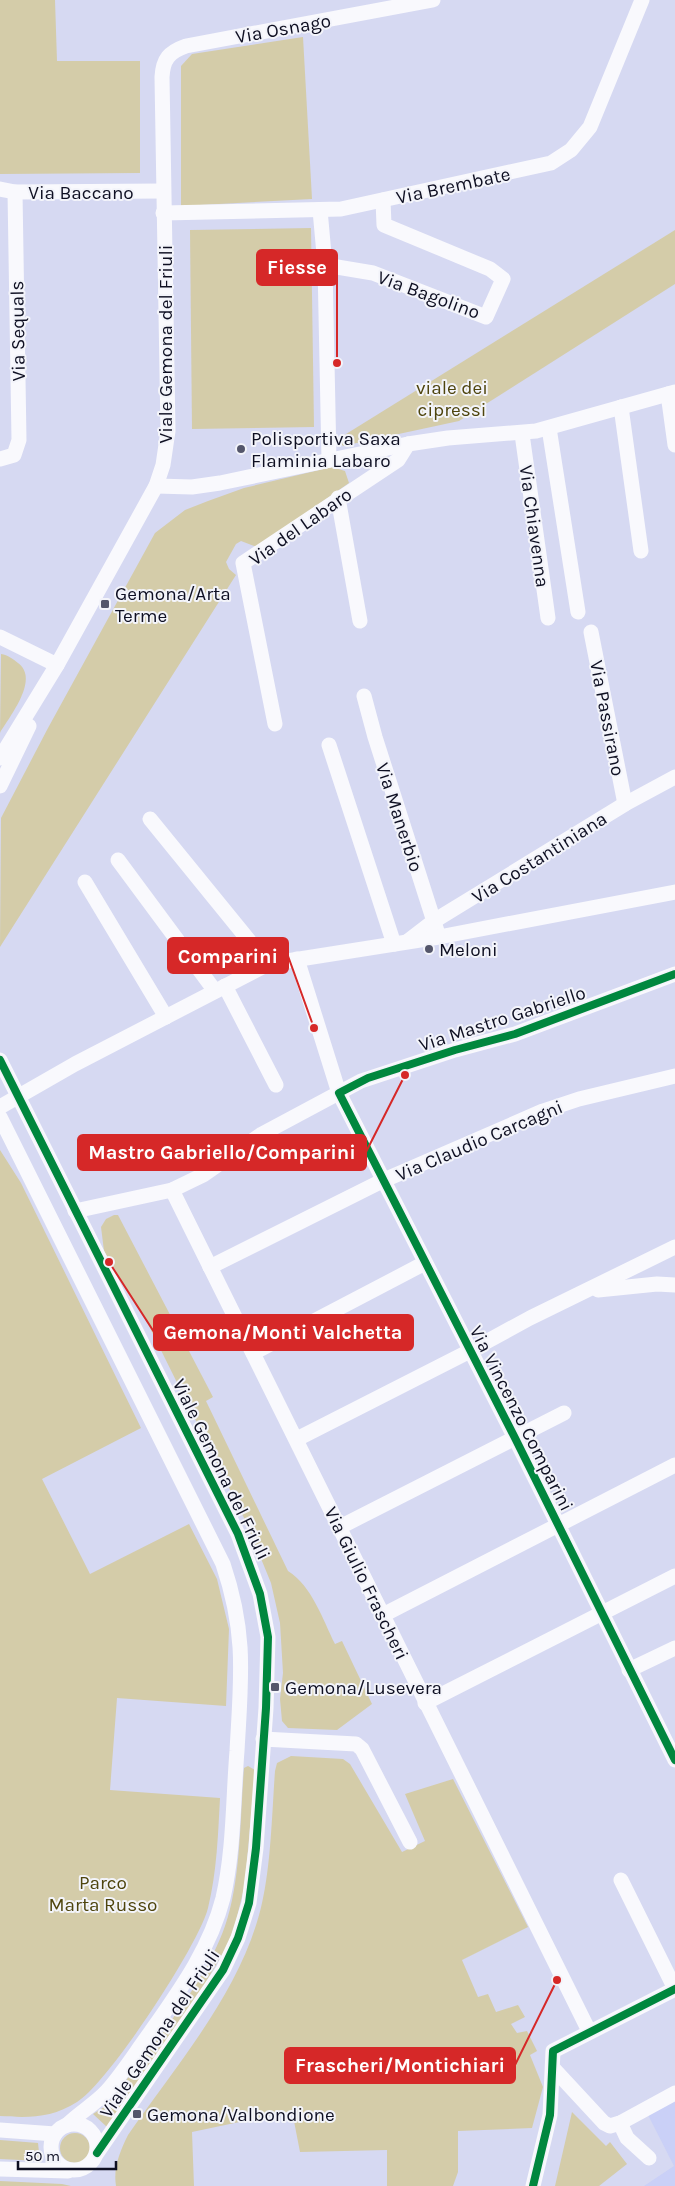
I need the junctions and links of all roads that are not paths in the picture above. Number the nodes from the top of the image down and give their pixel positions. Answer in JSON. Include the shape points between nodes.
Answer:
{"nodes":[{"id":1,"x":433,"y":0,"type":"edge"},
{"id":2,"x":642,"y":0,"type":"edge"},
{"id":3,"x":166,"y":57,"type":"joint"},
{"id":4,"x":7,"y":190,"type":"edge"},
{"id":5,"x":163,"y":191,"type":"junction"},
{"id":6,"x":383,"y":200,"type":"junction"},
{"id":7,"x":320,"y":210,"type":"junction"},
{"id":8,"x":163,"y":213,"type":"junction"},
{"id":9,"x":326,"y":265,"type":"junction"},
{"id":10,"x":671,"y":393,"type":"edge"},
{"id":11,"x":621,"y":407,"type":"junction"},
{"id":12,"x":548,"y":428,"type":"junction"},
{"id":13,"x":522,"y":434,"type":"junction"},
{"id":14,"x":408,"y":444,"type":"junction"},
{"id":15,"x":675,"y":444,"type":"edge"},
{"id":16,"x":0,"y":459,"type":"edge"},
{"id":17,"x":329,"y":460,"type":"junction"},
{"id":18,"x":156,"y":486,"type":"junction"},
{"id":19,"x":338,"y":498,"type":"junction"},
{"id":20,"x":641,"y":551,"type":"dead end"},
{"id":21,"x":578,"y":612,"type":"dead end"},
{"id":22,"x":548,"y":618,"type":"dead end"},
{"id":23,"x":360,"y":621,"type":"dead end"},
{"id":24,"x":592,"y":632,"type":"dead end"},
{"id":25,"x":0,"y":637,"type":"edge"},
{"id":26,"x":57,"y":665,"type":"junction"},
{"id":27,"x":364,"y":696,"type":"dead end"},
{"id":28,"x":275,"y":724,"type":"dead end"},
{"id":29,"x":329,"y":745,"type":"dead end"},
{"id":30,"x":0,"y":758,"type":"edge"},
{"id":31,"x":675,"y":777,"type":"edge"},
{"id":32,"x":0,"y":786,"type":"edge"},
{"id":33,"x":625,"y":804,"type":"junction"},
{"id":34,"x":150,"y":820,"type":"dead end"},
{"id":35,"x":118,"y":860,"type":"dead end"},
{"id":36,"x":85,"y":882,"type":"dead end"},
{"id":37,"x":675,"y":892,"type":"edge"},
{"id":38,"x":434,"y":921,"type":"junction"},
{"id":39,"x":439,"y":937,"type":"junction"},
{"id":40,"x":401,"y":943,"type":"junction"},
{"id":41,"x":296,"y":959,"type":"junction"},
{"id":42,"x":268,"y":964,"type":"junction"},
{"id":43,"x":675,"y":974,"type":"edge"},
{"id":44,"x":220,"y":989,"type":"junction"},
{"id":45,"x":166,"y":1017,"type":"junction"},
{"id":46,"x":0,"y":1060,"type":"edge"},
{"id":47,"x":675,"y":1076,"type":"edge"},
{"id":48,"x":276,"y":1085,"type":"dead end"},
{"id":49,"x":339,"y":1092,"type":"junction"},
{"id":50,"x":19,"y":1096,"type":"junction"},
{"id":51,"x":0,"y":1107,"type":"edge"},
{"id":52,"x":0,"y":1117,"type":"edge"},
{"id":53,"x":382,"y":1180,"type":"junction"},
{"id":54,"x":172,"y":1190,"type":"junction"},
{"id":55,"x":75,"y":1211,"type":"junction"},
{"id":56,"x":675,"y":1247,"type":"edge"},
{"id":57,"x":425,"y":1263,"type":"junction"},
{"id":58,"x":210,"y":1267,"type":"junction"},
{"id":59,"x":675,"y":1285,"type":"edge"},
{"id":60,"x":115,"y":1288,"type":"junction"},
{"id":61,"x":584,"y":1292,"type":"junction"},
{"id":62,"x":91,"y":1300,"type":"junction"},
{"id":63,"x":131,"y":1320,"type":"junction"},
{"id":64,"x":107,"y":1332,"type":"junction"},
{"id":65,"x":470,"y":1350,"type":"junction"},
{"id":66,"x":254,"y":1353,"type":"junction"},
{"id":67,"x":564,"y":1413,"type":"dead end"},
{"id":68,"x":515,"y":1438,"type":"junction"},
{"id":69,"x":297,"y":1439,"type":"junction"},
{"id":70,"x":675,"y":1465,"type":"edge"},
{"id":71,"x":558,"y":1526,"type":"junction"},
{"id":72,"x":340,"y":1527,"type":"junction"},
{"id":73,"x":675,"y":1576,"type":"edge"},
{"id":74,"x":601,"y":1613,"type":"junction"},
{"id":75,"x":383,"y":1616,"type":"junction"},
{"id":76,"x":675,"y":1648,"type":"edge"},
{"id":77,"x":629,"y":1670,"type":"junction"},
{"id":78,"x":425,"y":1703,"type":"junction"},
{"id":79,"x":239,"y":1717,"type":"junction"},
{"id":80,"x":265,"y":1719,"type":"junction"},
{"id":81,"x":263,"y":1738,"type":"junction"},
{"id":82,"x":236,"y":1758,"type":"junction"},
{"id":83,"x":262,"y":1759,"type":"junction"},
{"id":84,"x":675,"y":1760,"type":"edge"},
{"id":85,"x":410,"y":1842,"type":"dead end"},
{"id":86,"x":620,"y":1880,"type":"dead end"},
{"id":87,"x":675,"y":1989,"type":"edge"},
{"id":88,"x":589,"y":2031,"type":"junction"},
{"id":89,"x":553,"y":2068,"type":"junction"},
{"id":90,"x":675,"y":2093,"type":"edge"},
{"id":91,"x":620,"y":2123,"type":"junction"},
{"id":92,"x":61,"y":2129,"type":"junction"},
{"id":93,"x":0,"y":2130,"type":"edge"},
{"id":94,"x":97,"y":2153,"type":"junction"},
{"id":95,"x":649,"y":2158,"type":"dead end"},
{"id":96,"x":0,"y":2168,"type":"edge"},
{"id":97,"x":72,"y":2171,"type":"junction"},
{"id":98,"x":533,"y":2186,"type":"edge"}],
"edges":[{"from":1,"to":3,"type":"street","name":"Via Osnago","via":[[186,46]]},
{"from":2,"to":6,"type":"street","name":"Via Brembate","via":[[596,116],[571,150],[551,163],[531,169]]},
{"from":3,"to":5,"type":"street","name":"Viale Gemona del Friuli","via":[[163,66]]},
{"from":4,"to":5,"type":"street","name":"Via Baccano"},
{"from":4,"to":16,"type":"street","name":"Via Sequals","via":[[19,440],[14,454]]},
{"from":5,"to":8,"type":"street","name":"Viale Gemona del Friuli"},
{"from":6,"to":7,"type":"street","name":"Via Brembate"},
{"from":6,"to":9,"type":"street","name":"Via Bagolino","via":[[384,225],[490,269],[503,279],[486,317],[373,273]]},
{"from":7,"to":8,"type":"street","name":"Via Brembate"},
{"from":7,"to":9,"type":"street"},
{"from":8,"to":18,"type":"street","name":"Viale Gemona del Friuli","via":[[168,431]]},
{"from":9,"to":17,"type":"street"},
{"from":10,"to":11,"type":"street"},
{"from":10,"to":15,"type":"street"},
{"from":11,"to":12,"type":"street"},
{"from":11,"to":20,"type":"street"},
{"from":12,"to":13,"type":"street"},
{"from":12,"to":21,"type":"street"},
{"from":13,"to":14,"type":"street"},
{"from":13,"to":22,"type":"street","name":"Via Chiavenna"},
{"from":14,"to":17,"type":"street"},
{"from":14,"to":19,"type":"street","name":"Via del Labaro","via":[[398,460]]},
{"from":17,"to":18,"type":"street","via":[[220,483]]},
{"from":18,"to":26,"type":"street","name":"Viale Gemona del Friuli"},
{"from":19,"to":23,"type":"street"},
{"from":19,"to":28,"type":"street","name":"Via del Labaro","via":[[242,563]]},
{"from":24,"to":33,"type":"street","name":"Via Passirano"},
{"from":25,"to":26,"type":"street"},
{"from":26,"to":30,"type":"street","name":"Viale Gemona del Friuli"},
{"from":26,"to":32,"type":"street","name":"Viale Gemona del Friuli"},
{"from":27,"to":38,"type":"street","name":"Via Manerbio"},
{"from":29,"to":40,"type":"street"},
{"from":31,"to":33,"type":"street","name":"Via Costantiniana"},
{"from":33,"to":38,"type":"street","name":"Via Costantiniana"},
{"from":34,"to":42,"type":"street"},
{"from":35,"to":44,"type":"street"},
{"from":36,"to":45,"type":"street"},
{"from":37,"to":39,"type":"street"},
{"from":38,"to":39,"type":"street","name":"Via Manerbio"},
{"from":38,"to":40,"type":"street","name":"Via Costantiniana"},
{"from":39,"to":40,"type":"street"},
{"from":40,"to":41,"type":"street"},
{"from":41,"to":42,"type":"street"},
{"from":41,"to":49,"type":"street","name":"Via Vincenzo Comparini"},
{"from":42,"to":44,"type":"street"},
{"from":43,"to":49,"type":"street","name":"Via Mastro Gabriello","via":[[515,1034],[368,1078]]},
{"from":44,"to":45,"type":"street"},
{"from":44,"to":48,"type":"street"},
{"from":45,"to":50,"type":"street"},
{"from":46,"to":50,"type":"street","name":"Viale Gemona del Friuli"},
{"from":47,"to":53,"type":"street","name":"Via Claudio Carcagni","via":[[558,1106]]},
{"from":49,"to":53,"type":"street","name":"Via Vincenzo Comparini"},
{"from":49,"to":54,"type":"street","name":"Via Mastro Gabriello","via":[[262,1134],[203,1175]]},
{"from":50,"to":51,"type":"street"},
{"from":50,"to":55,"type":"street","name":"Viale Gemona del Friuli"},
{"from":52,"to":62,"type":"street","name":"Viale Gemona del Friuli"},
{"from":53,"to":57,"type":"street","name":"Via Vincenzo Comparini"},
{"from":53,"to":58,"type":"street","name":"Via Claudio Carcagni"},
{"from":54,"to":55,"type":"street","name":"Via Mastro Gabriello"},
{"from":54,"to":58,"type":"street","name":"Via Giulio Frascheri"},
{"from":55,"to":60,"type":"street","name":"Viale Gemona del Friuli"},
{"from":56,"to":61,"type":"street"},
{"from":57,"to":65,"type":"street","name":"Via Vincenzo Comparini"},
{"from":57,"to":66,"type":"street"},
{"from":58,"to":66,"type":"street","name":"Via Giulio Frascheri"},
{"from":59,"to":61,"type":"street"},
{"from":60,"to":62,"type":"street"},
{"from":60,"to":63,"type":"street","name":"Viale Gemona del Friuli"},
{"from":61,"to":65,"type":"street"},
{"from":62,"to":64,"type":"street","name":"Viale Gemona del Friuli"},
{"from":63,"to":64,"type":"street"},
{"from":63,"to":80,"type":"street","name":"Viale Gemona del Friuli","via":[[238,1534],[254,1573],[268,1637]]},
{"from":64,"to":79,"type":"street","name":"Viale Gemona del Friuli","via":[[223,1564],[240,1631]]},
{"from":65,"to":68,"type":"street","name":"Via Vincenzo Comparini"},
{"from":65,"to":69,"type":"street"},
{"from":66,"to":69,"type":"street","name":"Via Giulio Frascheri"},
{"from":67,"to":68,"type":"street"},
{"from":68,"to":71,"type":"street","name":"Via Vincenzo Comparini"},
{"from":68,"to":72,"type":"street"},
{"from":69,"to":72,"type":"street","name":"Via Giulio Frascheri"},
{"from":70,"to":71,"type":"street"},
{"from":71,"to":74,"type":"street","name":"Via Vincenzo Comparini"},
{"from":71,"to":75,"type":"street"},
{"from":72,"to":75,"type":"street","name":"Via Giulio Frascheri"},
{"from":73,"to":74,"type":"street"},
{"from":74,"to":77,"type":"street","name":"Via Vincenzo Comparini"},
{"from":74,"to":78,"type":"street"},
{"from":75,"to":78,"type":"street","name":"Via Giulio Frascheri"},
{"from":76,"to":77,"type":"street"},
{"from":77,"to":84,"type":"street","name":"Via Vincenzo Comparini"},
{"from":78,"to":88,"type":"street","name":"Via Giulio Frascheri"},
{"from":79,"to":80,"type":"street"},
{"from":79,"to":82,"type":"street","name":"Viale Gemona del Friuli"},
{"from":80,"to":81,"type":"street","name":"Viale Gemona del Friuli"},
{"from":81,"to":83,"type":"street","name":"Viale Gemona del Friuli"},
{"from":81,"to":85,"type":"street","via":[[356,1744],[362,1749]]},
{"from":82,"to":83,"type":"street"},
{"from":82,"to":92,"type":"street","name":"Viale Gemona del Friuli","via":[[227,1874],[209,1939],[185,1982],[119,2076],[98,2100]]},
{"from":83,"to":94,"type":"street","name":"Viale Gemona del Friuli","via":[[252,1883],[238,1938],[216,1982]]},
{"from":86,"to":87,"type":"street"},
{"from":87,"to":88,"type":"street"},
{"from":88,"to":89,"type":"street","via":[[553,2051]]},
{"from":89,"to":91,"type":"street","via":[[606,2125]]},
{"from":89,"to":98,"type":"street","via":[[550,2115]]},
{"from":90,"to":91,"type":"street"},
{"from":91,"to":95,"type":"street","via":[[627,2138]]},
{"from":92,"to":93,"type":"street"},
{"from":92,"to":94,"type":"street","via":[[76,2123],[90,2130],[98,2144]]},
{"from":92,"to":97,"type":"street","via":[[52,2141],[53,2157],[64,2169]]},
{"from":94,"to":97,"type":"street","via":[[90,2164],[79,2171]]},
{"from":96,"to":97,"type":"street"}]}
